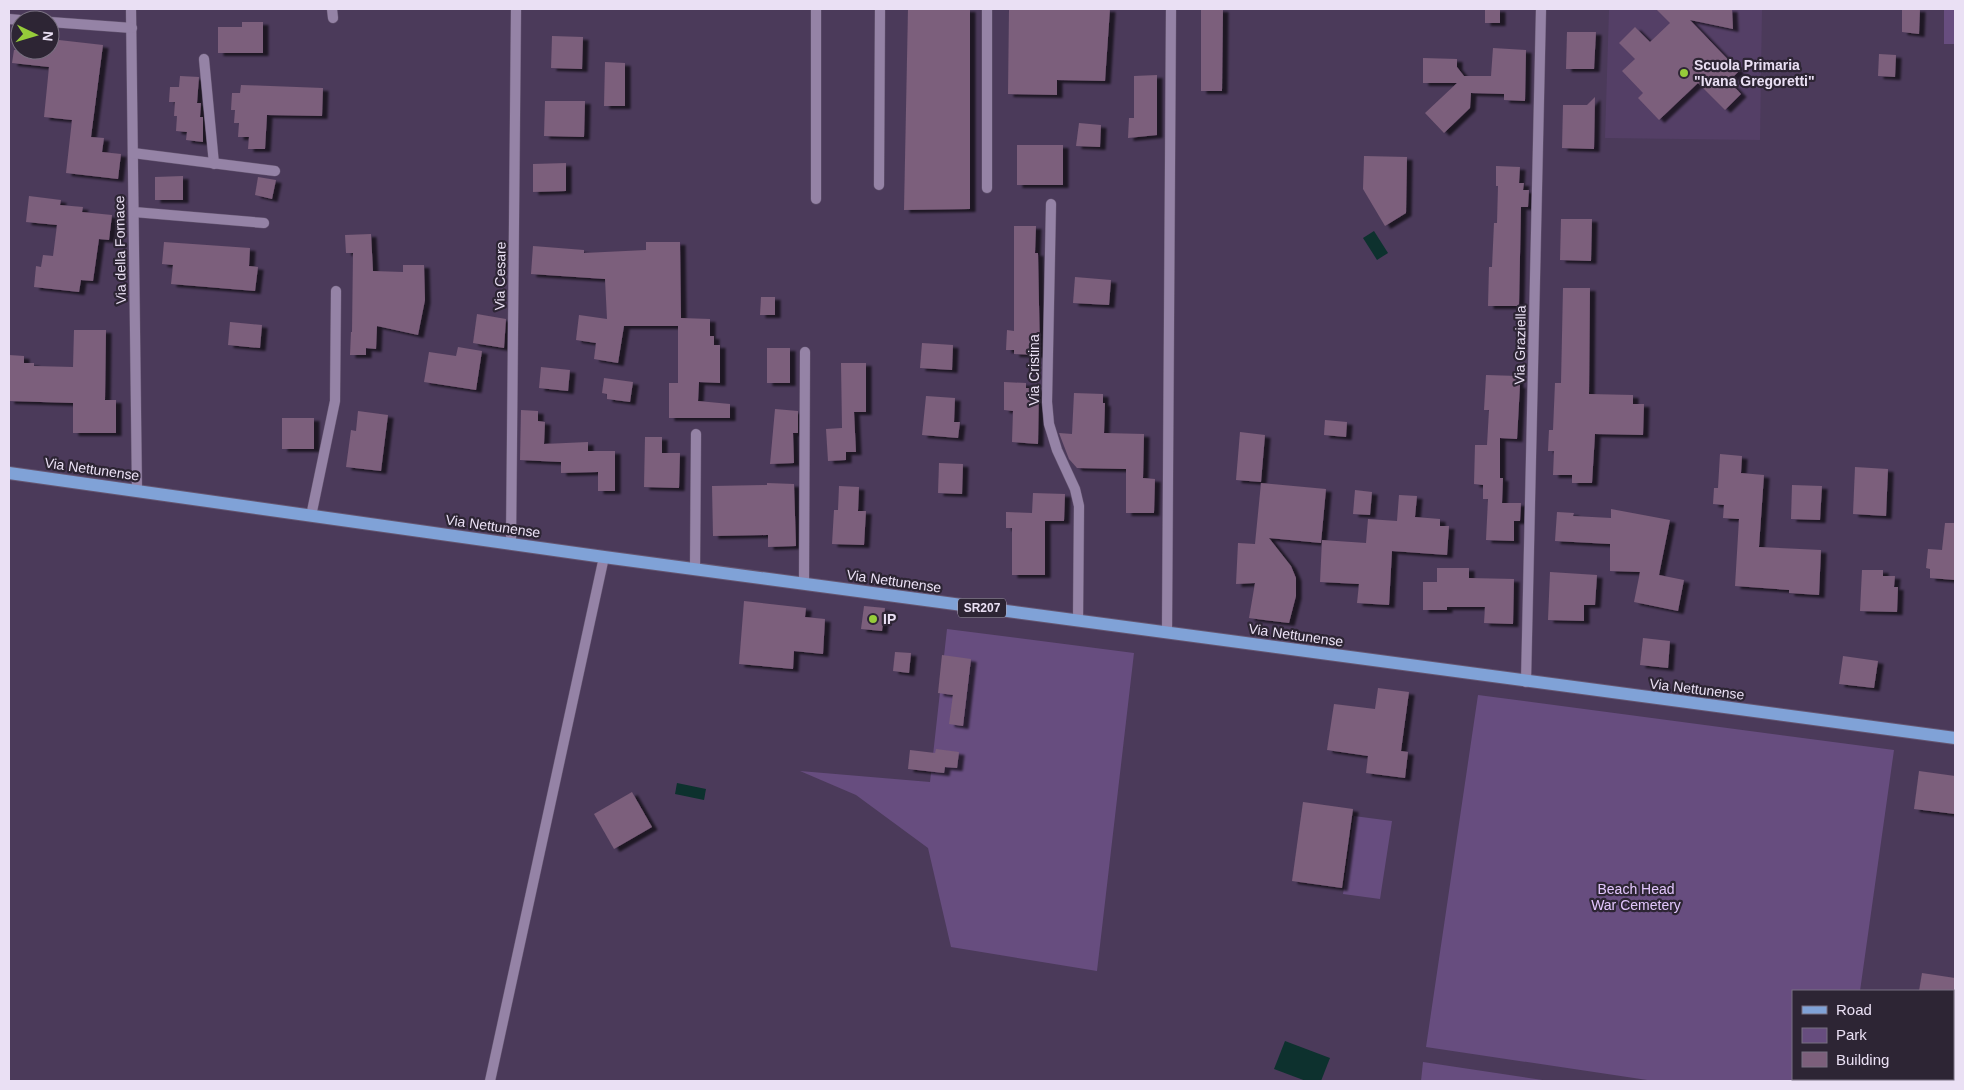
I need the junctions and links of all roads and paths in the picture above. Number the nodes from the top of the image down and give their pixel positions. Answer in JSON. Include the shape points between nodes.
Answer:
{"nodes":[{"id":1,"x":131,"y":9,"type":"edge"},
{"id":2,"x":516,"y":9,"type":"edge"},
{"id":3,"x":816,"y":9,"type":"edge"},
{"id":4,"x":880,"y":9,"type":"edge"},
{"id":5,"x":987,"y":9,"type":"edge"},
{"id":6,"x":1171,"y":9,"type":"edge"},
{"id":7,"x":1541,"y":9,"type":"edge"},
{"id":8,"x":60,"y":23,"type":"edge"},
{"id":9,"x":132,"y":28,"type":"junction"},
{"id":10,"x":204,"y":59,"type":"dead end"},
{"id":11,"x":133,"y":153,"type":"junction"},
{"id":12,"x":214,"y":164,"type":"junction"},
{"id":13,"x":275,"y":171,"type":"dead end"},
{"id":14,"x":879,"y":185,"type":"dead end"},
{"id":15,"x":987,"y":188,"type":"dead end"},
{"id":16,"x":816,"y":198,"type":"dead end"},
{"id":17,"x":1051,"y":204,"type":"dead end"},
{"id":18,"x":134,"y":212,"type":"junction"},
{"id":19,"x":264,"y":223,"type":"dead end"},
{"id":20,"x":336,"y":291,"type":"dead end"},
{"id":21,"x":805,"y":352,"type":"dead end"},
{"id":22,"x":696,"y":434,"type":"dead end"},
{"id":23,"x":9,"y":473,"type":"edge"},
{"id":24,"x":137,"y":491,"type":"junction"},
{"id":25,"x":311,"y":516,"type":"junction"},
{"id":26,"x":511,"y":544,"type":"junction"},
{"id":27,"x":604,"y":557,"type":"junction"},
{"id":28,"x":695,"y":570,"type":"junction"},
{"id":29,"x":804,"y":584,"type":"junction"},
{"id":30,"x":1078,"y":621,"type":"junction"},
{"id":31,"x":1167,"y":633,"type":"junction"},
{"id":32,"x":1526,"y":682,"type":"junction"},
{"id":33,"x":1955,"y":738,"type":"edge"},
{"id":34,"x":490,"y":1081,"type":"edge"}],
"edges":[{"from":1,"to":9,"type":"street","name":"Via della Fornace"},
{"from":2,"to":26,"type":"street","name":"Via Cesare"},
{"from":3,"to":16,"type":"street"},
{"from":4,"to":14,"type":"street"},
{"from":5,"to":15,"type":"street"},
{"from":6,"to":31,"type":"street"},
{"from":7,"to":32,"type":"street","name":"Via Graziella"},
{"from":8,"to":9,"type":"street"},
{"from":9,"to":11,"type":"street","name":"Via della Fornace"},
{"from":10,"to":12,"type":"street"},
{"from":11,"to":12,"type":"street"},
{"from":11,"to":18,"type":"street","name":"Via della Fornace"},
{"from":12,"to":13,"type":"street"},
{"from":17,"to":30,"type":"street","name":"Via Cristina","via":[[1046,395],[1052,434],[1079,506]]},
{"from":18,"to":19,"type":"street"},
{"from":18,"to":24,"type":"street","name":"Via della Fornace"},
{"from":20,"to":25,"type":"street","via":[[335,401]]},
{"from":21,"to":29,"type":"street"},
{"from":22,"to":28,"type":"street"},
{"from":23,"to":24,"type":"main road","name":"Via Nettunense","number":"SR207"},
{"from":24,"to":25,"type":"main road","name":"Via Nettunense","number":"SR207"},
{"from":25,"to":26,"type":"main road","name":"Via Nettunense","number":"SR207"},
{"from":26,"to":27,"type":"main road","name":"Via Nettunense","number":"SR207"},
{"from":27,"to":28,"type":"main road","name":"Via Nettunense","number":"SR207"},
{"from":27,"to":34,"type":"street"},
{"from":28,"to":29,"type":"main road","name":"Via Nettunense","number":"SR207"},
{"from":29,"to":30,"type":"main road","name":"Via Nettunense","number":"SR207"},
{"from":30,"to":31,"type":"main road","name":"Via Nettunense","number":"SR207"},
{"from":31,"to":32,"type":"main road","name":"Via Nettunense","number":"SR207"},
{"from":32,"to":33,"type":"main road","name":"Via Nettunense","number":"SR207"}]}
